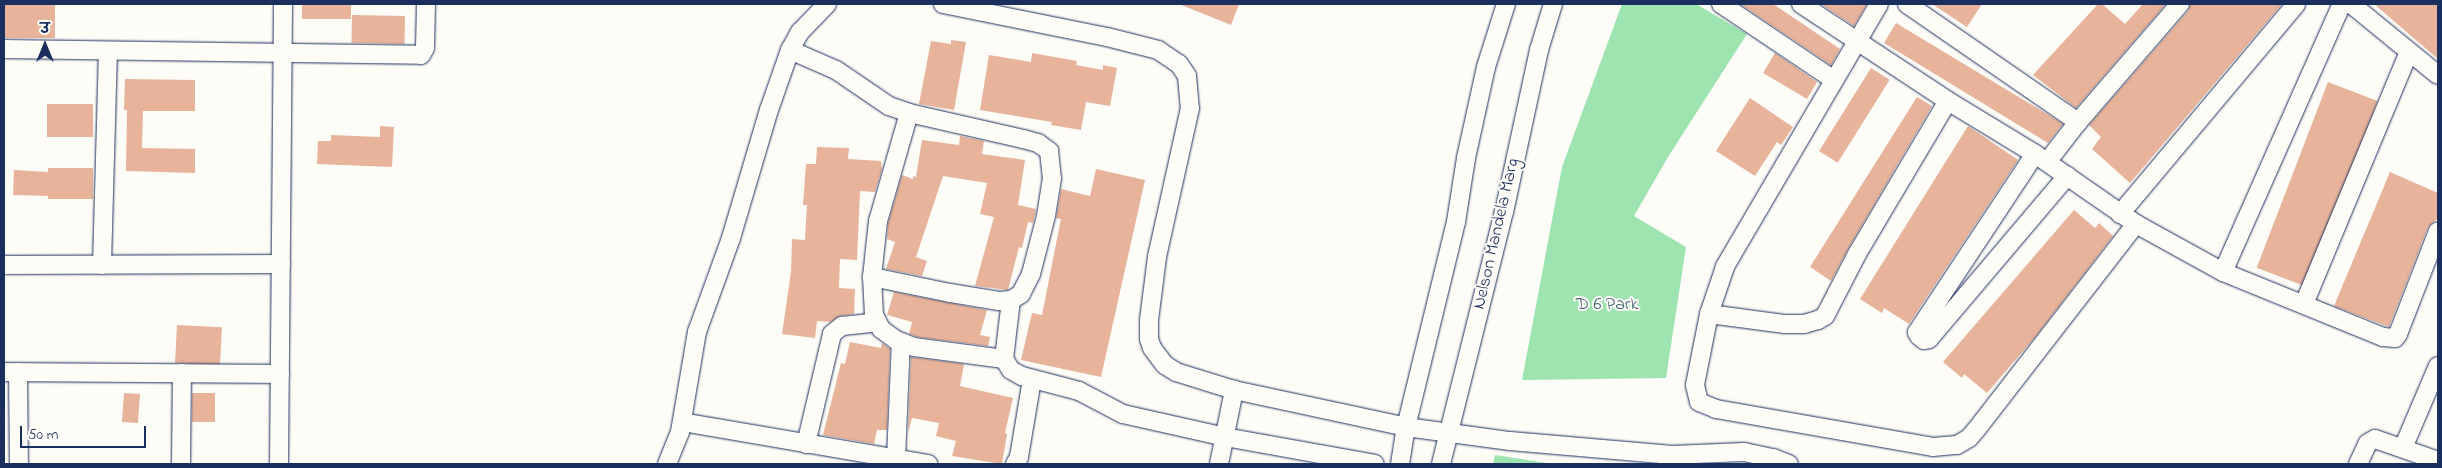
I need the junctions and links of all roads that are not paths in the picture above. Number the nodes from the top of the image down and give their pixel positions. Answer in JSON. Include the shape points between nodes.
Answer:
{"nodes":[{"id":1,"x":283,"y":4,"type":"edge"},
{"id":2,"x":426,"y":4,"type":"edge"},
{"id":3,"x":827,"y":4,"type":"edge"},
{"id":4,"x":943,"y":4,"type":"edge"},
{"id":5,"x":1506,"y":4,"type":"edge"},
{"id":6,"x":1553,"y":4,"type":"edge"},
{"id":7,"x":1721,"y":4,"type":"edge"},
{"id":8,"x":1802,"y":4,"type":"edge"},
{"id":9,"x":1879,"y":4,"type":"edge"},
{"id":10,"x":1907,"y":4,"type":"edge"},
{"id":11,"x":2180,"y":4,"type":"edge"},
{"id":12,"x":2296,"y":4,"type":"edge"},
{"id":13,"x":2342,"y":4,"type":"edge"},
{"id":14,"x":2350,"y":4,"type":"edge"},
{"id":15,"x":1857,"y":42,"type":"junction"},
{"id":16,"x":4,"y":49,"type":"edge"},
{"id":17,"x":790,"y":50,"type":"junction"},
{"id":18,"x":108,"y":51,"type":"junction"},
{"id":19,"x":2409,"y":52,"type":"junction"},
{"id":20,"x":283,"y":53,"type":"junction"},
{"id":21,"x":2438,"y":75,"type":"edge"},
{"id":22,"x":1834,"y":80,"type":"junction"},
{"id":23,"x":1948,"y":101,"type":"junction"},
{"id":24,"x":908,"y":114,"type":"junction"},
{"id":25,"x":2078,"y":122,"type":"junction"},
{"id":26,"x":2041,"y":158,"type":"junction"},
{"id":27,"x":2067,"y":176,"type":"junction"},
{"id":28,"x":2120,"y":214,"type":"junction"},
{"id":29,"x":2136,"y":224,"type":"junction"},
{"id":30,"x":2438,"y":231,"type":"edge"},
{"id":31,"x":281,"y":264,"type":"junction"},
{"id":32,"x":4,"y":265,"type":"edge"},
{"id":33,"x":102,"y":265,"type":"junction"},
{"id":34,"x":2224,"y":272,"type":"junction"},
{"id":35,"x":872,"y":277,"type":"junction"},
{"id":36,"x":1011,"y":300,"type":"junction"},
{"id":37,"x":2304,"y":304,"type":"junction"},
{"id":38,"x":1709,"y":314,"type":"junction"},
{"id":39,"x":878,"y":322,"type":"junction"},
{"id":40,"x":901,"y":342,"type":"junction"},
{"id":41,"x":1004,"y":359,"type":"junction"},
{"id":42,"x":2438,"y":366,"type":"edge"},
{"id":43,"x":11,"y":372,"type":"edge"},
{"id":44,"x":182,"y":373,"type":"junction"},
{"id":45,"x":280,"y":374,"type":"junction"},
{"id":46,"x":1032,"y":379,"type":"junction"},
{"id":47,"x":1234,"y":390,"type":"junction"},
{"id":48,"x":682,"y":422,"type":"junction"},
{"id":49,"x":1406,"y":427,"type":"junction"},
{"id":50,"x":1447,"y":432,"type":"junction"},
{"id":51,"x":1225,"y":436,"type":"junction"},
{"id":52,"x":806,"y":444,"type":"junction"},
{"id":53,"x":2403,"y":448,"type":"junction"},
{"id":54,"x":896,"y":459,"type":"junction"},
{"id":55,"x":1755,"y":459,"type":"edge"},
{"id":56,"x":1670,"y":460,"type":"edge"},
{"id":57,"x":2438,"y":461,"type":"edge"},
{"id":58,"x":19,"y":464,"type":"edge"},
{"id":59,"x":181,"y":464,"type":"edge"},
{"id":60,"x":279,"y":464,"type":"edge"},
{"id":61,"x":668,"y":464,"type":"edge"},
{"id":62,"x":928,"y":464,"type":"edge"},
{"id":63,"x":1015,"y":464,"type":"edge"},
{"id":64,"x":1219,"y":464,"type":"edge"},
{"id":65,"x":1375,"y":464,"type":"edge"},
{"id":66,"x":1400,"y":464,"type":"edge"},
{"id":67,"x":1441,"y":464,"type":"edge"},
{"id":68,"x":1649,"y":464,"type":"edge"},
{"id":69,"x":1788,"y":464,"type":"edge"},
{"id":70,"x":2358,"y":464,"type":"edge"}],
"edges":[{"from":1,"to":20,"type":"street"},
{"from":2,"to":20,"type":"street","via":[[425,48],[421,55]]},
{"from":3,"to":17,"type":"street","via":[[800,32]]},
{"from":4,"to":47,"type":"street","via":[[1132,43],[1158,50],[1179,64],[1187,76],[1190,108],[1157,257],[1149,339],[1157,357],[1176,372]]},
{"from":5,"to":49,"type":"street","via":[[1486,67],[1456,222]]},
{"from":6,"to":50,"type":"street","name":"Nelson Mandela Marg","via":[[1538,50],[1502,221]]},
{"from":7,"to":22,"type":"street"},
{"from":8,"to":15,"type":"street"},
{"from":9,"to":15,"type":"street"},
{"from":10,"to":25,"type":"street"},
{"from":11,"to":25,"type":"street"},
{"from":12,"to":28,"type":"street"},
{"from":13,"to":34,"type":"street"},
{"from":14,"to":19,"type":"street"},
{"from":15,"to":22,"type":"street"},
{"from":15,"to":23,"type":"street"},
{"from":16,"to":18,"type":"street"},
{"from":17,"to":24,"type":"street","via":[[836,70],[889,106]]},
{"from":17,"to":48,"type":"street","via":[[732,238],[697,332]]},
{"from":18,"to":20,"type":"street"},
{"from":18,"to":33,"type":"street"},
{"from":19,"to":21,"type":"street"},
{"from":19,"to":37,"type":"street"},
{"from":20,"to":31,"type":"street"},
{"from":22,"to":38,"type":"street","via":[[1725,267]]},
{"from":23,"to":26,"type":"street"},
{"from":23,"to":38,"type":"street","via":[[1857,254],[1825,316],[1804,324],[1785,324]]},
{"from":24,"to":35,"type":"street","via":[[878,221]]},
{"from":24,"to":36,"type":"street","via":[[1023,139],[1038,143],[1049,151],[1052,178],[1039,246],[1027,284],[1021,294]]},
{"from":25,"to":26,"type":"street"},
{"from":26,"to":27,"type":"street"},
{"from":26,"to":27,"type":"street","via":[[1917,332],[1918,336],[1929,339]]},
{"from":27,"to":28,"type":"street"},
{"from":28,"to":29,"type":"street"},
{"from":29,"to":34,"type":"street"},
{"from":29,"to":38,"type":"street","via":[[1976,430],[1957,445],[1933,447],[1699,402],[1694,385]]},
{"from":30,"to":37,"type":"street","via":[[2395,338],[2383,337]]},
{"from":31,"to":33,"type":"street"},
{"from":31,"to":45,"type":"street"},
{"from":32,"to":33,"type":"street"},
{"from":34,"to":37,"type":"street"},
{"from":35,"to":36,"type":"street","via":[[950,293]]},
{"from":35,"to":39,"type":"street","via":[[874,315]]},
{"from":36,"to":41,"type":"street"},
{"from":39,"to":40,"type":"street","via":[[881,329]]},
{"from":39,"to":52,"type":"street","via":[[842,326],[832,334]]},
{"from":40,"to":41,"type":"street","via":[[938,352]]},
{"from":40,"to":54,"type":"street"},
{"from":41,"to":46,"type":"street","via":[[1011,370]]},
{"from":42,"to":53,"type":"street"},
{"from":43,"to":44,"type":"street"},
{"from":43,"to":58,"type":"street"},
{"from":44,"to":45,"type":"street"},
{"from":44,"to":59,"type":"street"},
{"from":45,"to":60,"type":"street"},
{"from":46,"to":51,"type":"street","via":[[1079,391],[1123,414]]},
{"from":46,"to":63,"type":"street"},
{"from":47,"to":49,"type":"street"},
{"from":47,"to":51,"type":"street"},
{"from":48,"to":52,"type":"street"},
{"from":48,"to":61,"type":"street"},
{"from":49,"to":50,"type":"street"},
{"from":49,"to":66,"type":"street"},
{"from":50,"to":56,"type":"street"},
{"from":50,"to":67,"type":"street","name":"Nelson Mandela Marg"},
{"from":51,"to":64,"type":"street"},
{"from":51,"to":65,"type":"street"},
{"from":52,"to":54,"type":"street"},
{"from":53,"to":57,"type":"street"},
{"from":53,"to":70,"type":"street","via":[[2372,439]]},
{"from":54,"to":62,"type":"street"},
{"from":55,"to":56,"type":"street","via":[[1729,452]]},
{"from":55,"to":69,"type":"street"},
{"from":56,"to":68,"type":"street"}]}
